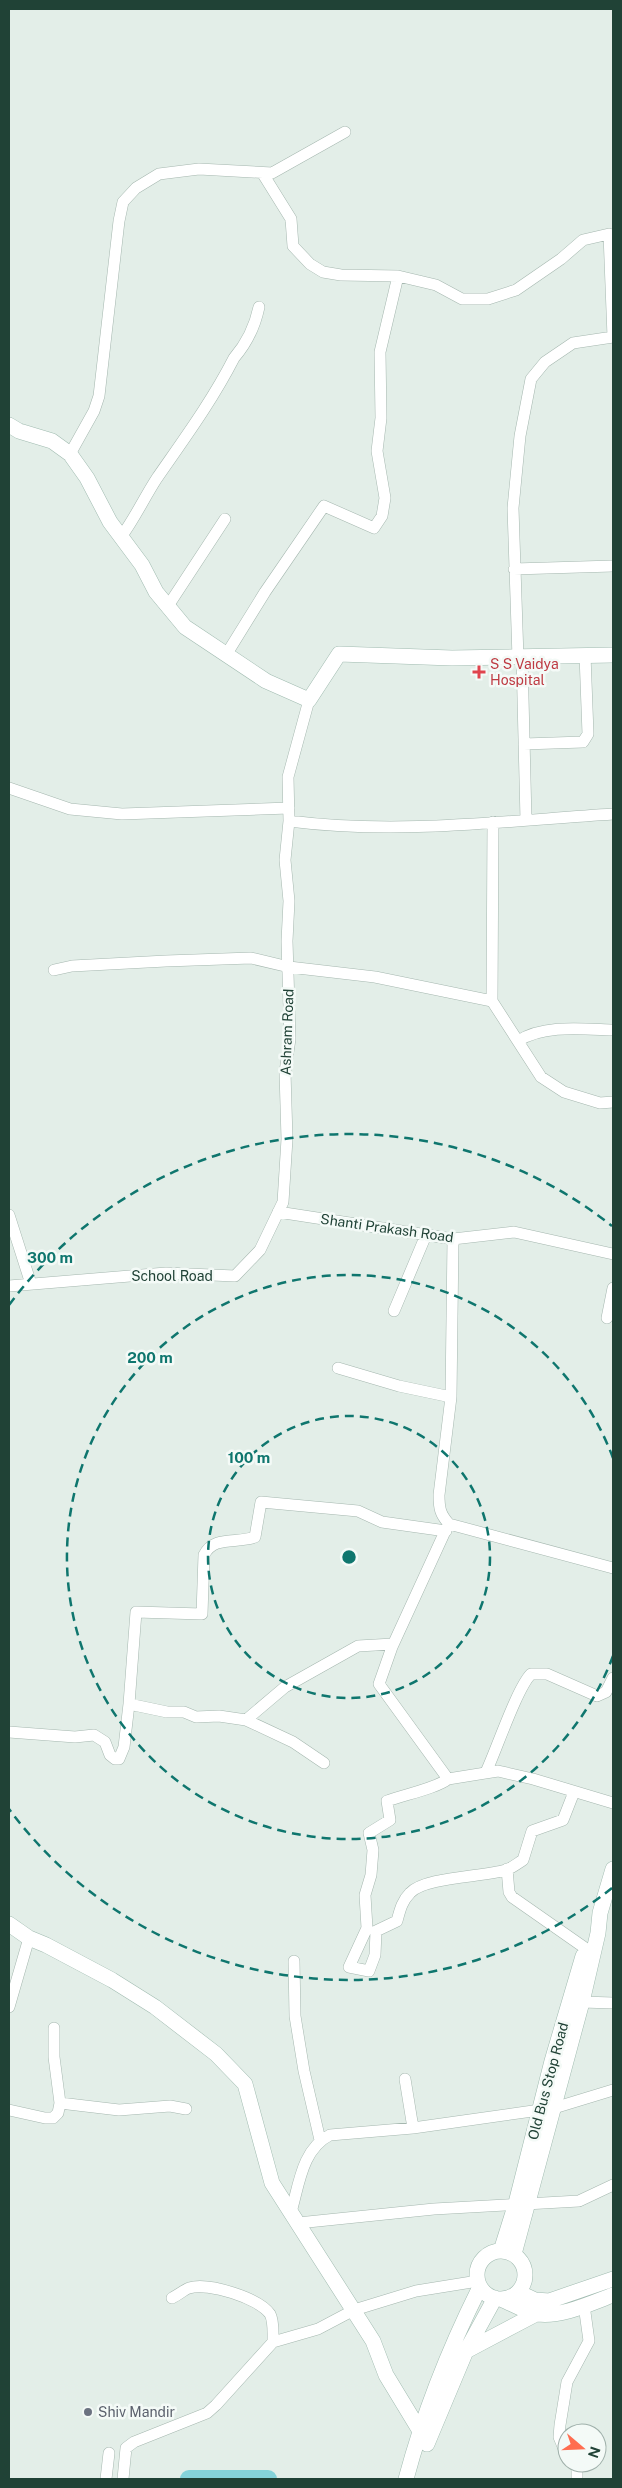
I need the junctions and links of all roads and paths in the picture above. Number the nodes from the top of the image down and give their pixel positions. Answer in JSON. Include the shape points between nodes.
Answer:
{"nodes":[{"id":1,"x":345,"y":132,"type":"dead end"},
{"id":2,"x":263,"y":174,"type":"junction"},
{"id":3,"x":398,"y":276,"type":"junction"},
{"id":4,"x":259,"y":307,"type":"dead end"},
{"id":5,"x":613,"y":337,"type":"edge"},
{"id":6,"x":9,"y":425,"type":"edge"},
{"id":7,"x":70,"y":454,"type":"junction"},
{"id":8,"x":225,"y":519,"type":"dead end"},
{"id":9,"x":121,"y":537,"type":"junction"},
{"id":10,"x":613,"y":566,"type":"edge"},
{"id":11,"x":514,"y":569,"type":"junction"},
{"id":12,"x":168,"y":606,"type":"junction"},
{"id":13,"x":226,"y":655,"type":"junction"},
{"id":14,"x":584,"y":655,"type":"junction"},
{"id":15,"x":613,"y":655,"type":"edge"},
{"id":16,"x":520,"y":657,"type":"junction"},
{"id":17,"x":309,"y":700,"type":"junction"},
{"id":18,"x":524,"y":744,"type":"junction"},
{"id":19,"x":9,"y":788,"type":"edge"},
{"id":20,"x":289,"y":808,"type":"junction"},
{"id":21,"x":613,"y":814,"type":"edge"},
{"id":22,"x":526,"y":820,"type":"junction"},
{"id":23,"x":289,"y":821,"type":"junction"},
{"id":24,"x":493,"y":822,"type":"junction"},
{"id":25,"x":289,"y":966,"type":"junction"},
{"id":26,"x":54,"y":970,"type":"dead end"},
{"id":27,"x":492,"y":1001,"type":"junction"},
{"id":28,"x":613,"y":1030,"type":"edge"},
{"id":29,"x":518,"y":1041,"type":"junction"},
{"id":30,"x":613,"y":1102,"type":"edge"},
{"id":31,"x":278,"y":1212,"type":"junction"},
{"id":32,"x":9,"y":1215,"type":"edge"},
{"id":33,"x":426,"y":1235,"type":"junction"},
{"id":34,"x":453,"y":1240,"type":"junction"},
{"id":35,"x":613,"y":1254,"type":"edge"},
{"id":36,"x":31,"y":1284,"type":"junction"},
{"id":37,"x":9,"y":1286,"type":"edge"},
{"id":38,"x":613,"y":1288,"type":"edge"},
{"id":39,"x":394,"y":1311,"type":"dead end"},
{"id":40,"x":607,"y":1318,"type":"dead end"},
{"id":41,"x":338,"y":1368,"type":"dead end"},
{"id":42,"x":451,"y":1397,"type":"junction"},
{"id":43,"x":447,"y":1528,"type":"junction"},
{"id":44,"x":613,"y":1568,"type":"edge"},
{"id":45,"x":393,"y":1644,"type":"junction"},
{"id":46,"x":613,"y":1678,"type":"edge"},
{"id":47,"x":129,"y":1704,"type":"junction"},
{"id":48,"x":246,"y":1720,"type":"junction"},
{"id":49,"x":9,"y":1732,"type":"edge"},
{"id":50,"x":324,"y":1763,"type":"dead end"},
{"id":51,"x":486,"y":1772,"type":"junction"},
{"id":52,"x":448,"y":1779,"type":"junction"},
{"id":53,"x":574,"y":1792,"type":"junction"},
{"id":54,"x":613,"y":1803,"type":"edge"},
{"id":55,"x":613,"y":1869,"type":"edge"},
{"id":56,"x":507,"y":1870,"type":"junction"},
{"id":57,"x":600,"y":1913,"type":"junction"},
{"id":58,"x":9,"y":1924,"type":"edge"},
{"id":59,"x":28,"y":1938,"type":"junction"},
{"id":60,"x":586,"y":1948,"type":"junction"},
{"id":61,"x":294,"y":1961,"type":"dead end"},
{"id":62,"x":582,"y":2002,"type":"junction"},
{"id":63,"x":613,"y":2003,"type":"edge"},
{"id":64,"x":9,"y":2007,"type":"edge"},
{"id":65,"x":54,"y":2028,"type":"dead end"},
{"id":66,"x":568,"y":2032,"type":"junction"},
{"id":67,"x":405,"y":2079,"type":"dead end"},
{"id":68,"x":613,"y":2090,"type":"edge"},
{"id":69,"x":60,"y":2103,"type":"junction"},
{"id":70,"x":186,"y":2109,"type":"dead end"},
{"id":71,"x":547,"y":2109,"type":"junction"},
{"id":72,"x":9,"y":2110,"type":"edge"},
{"id":73,"x":413,"y":2128,"type":"junction"},
{"id":74,"x":320,"y":2140,"type":"junction"},
{"id":75,"x":613,"y":2185,"type":"edge"},
{"id":76,"x":522,"y":2204,"type":"junction"},
{"id":77,"x":292,"y":2213,"type":"junction"},
{"id":78,"x":508,"y":2252,"type":"junction"},
{"id":79,"x":613,"y":2279,"type":"edge"},
{"id":80,"x":479,"y":2284,"type":"junction"},
{"id":81,"x":518,"y":2292,"type":"junction"},
{"id":82,"x":613,"y":2295,"type":"edge"},
{"id":83,"x":172,"y":2298,"type":"dead end"},
{"id":84,"x":498,"y":2299,"type":"junction"},
{"id":85,"x":584,"y":2306,"type":"junction"},
{"id":86,"x":354,"y":2310,"type":"junction"},
{"id":87,"x":536,"y":2314,"type":"junction"},
{"id":88,"x":278,"y":2340,"type":"junction"},
{"id":89,"x":466,"y":2351,"type":"junction"},
{"id":90,"x":560,"y":2423,"type":"edge"},
{"id":91,"x":425,"y":2433,"type":"junction"},
{"id":92,"x":109,"y":2453,"type":"dead end"},
{"id":93,"x":416,"y":2469,"type":"edge"},
{"id":94,"x":106,"y":2479,"type":"edge"},
{"id":95,"x":123,"y":2479,"type":"edge"},
{"id":96,"x":406,"y":2479,"type":"edge"}],
"edges":[{"from":1,"to":2,"type":"street","via":[[280,169]]},
{"from":2,"to":3,"type":"street","via":[[291,219],[293,246],[310,264],[323,272]]},
{"from":2,"to":7,"type":"street","via":[[199,169],[159,174],[136,188],[123,202],[99,396],[94,412]]},
{"from":3,"to":5,"type":"street","via":[[436,285],[462,299],[488,299],[516,290],[583,240],[609,234]]},
{"from":3,"to":13,"type":"street","via":[[380,352],[382,418],[377,451],[385,498],[382,516],[374,528],[324,506]]},
{"from":4,"to":9,"type":"street","via":[[256,322],[243,348]]},
{"from":5,"to":11,"type":"street","via":[[573,344],[545,362],[531,379],[516,474]]},
{"from":6,"to":7,"type":"street","via":[[52,440]]},
{"from":7,"to":9,"type":"street"},
{"from":8,"to":12,"type":"street"},
{"from":9,"to":12,"type":"street"},
{"from":10,"to":11,"type":"street"},
{"from":11,"to":16,"type":"street"},
{"from":12,"to":13,"type":"street","via":[[185,628]]},
{"from":13,"to":17,"type":"street","via":[[266,681]]},
{"from":14,"to":15,"type":"street"},
{"from":14,"to":16,"type":"street"},
{"from":14,"to":18,"type":"street","via":[[588,734],[585,740]]},
{"from":16,"to":17,"type":"street","via":[[339,654]]},
{"from":16,"to":18,"type":"street"},
{"from":17,"to":20,"type":"street","name":"Ashram Road","via":[[288,777]]},
{"from":18,"to":22,"type":"street"},
{"from":19,"to":20,"type":"street","via":[[70,810],[122,814]]},
{"from":20,"to":23,"type":"street","name":"Ashram Road"},
{"from":21,"to":22,"type":"street"},
{"from":22,"to":24,"type":"street"},
{"from":23,"to":24,"type":"street","via":[[321,825],[440,828]]},
{"from":23,"to":25,"type":"street","name":"Ashram Road","via":[[285,860]]},
{"from":24,"to":27,"type":"street"},
{"from":25,"to":26,"type":"street","via":[[251,958],[138,962]]},
{"from":25,"to":27,"type":"street","via":[[375,977]]},
{"from":25,"to":31,"type":"street","name":"Ashram Road","via":[[285,1178],[283,1202]]},
{"from":27,"to":29,"type":"street"},
{"from":28,"to":29,"type":"street","via":[[553,1031],[529,1034]]},
{"from":29,"to":30,"type":"street","via":[[541,1077],[564,1092],[600,1103]]},
{"from":31,"to":33,"type":"street","name":"Shanti Prakash Road"},
{"from":31,"to":36,"type":"street","name":"School Road","via":[[260,1250],[235,1276],[166,1273]]},
{"from":32,"to":36,"type":"street"},
{"from":33,"to":34,"type":"street","name":"Shanti Prakash Road"},
{"from":33,"to":39,"type":"street"},
{"from":34,"to":35,"type":"street","name":"Shanti Prakash Road","via":[[514,1232]]},
{"from":34,"to":42,"type":"street"},
{"from":36,"to":37,"type":"street","name":"School Road"},
{"from":38,"to":40,"type":"street"},
{"from":41,"to":42,"type":"street"},
{"from":42,"to":43,"type":"street","via":[[439,1509]]},
{"from":43,"to":44,"type":"street"},
{"from":43,"to":45,"type":"street"},
{"from":43,"to":47,"type":"street","via":[[382,1522],[358,1511],[261,1502],[255,1537],[214,1543],[207,1549],[204,1555],[202,1614],[136,1612]]},
{"from":45,"to":48,"type":"street","via":[[358,1646],[285,1687]]},
{"from":45,"to":52,"type":"street","via":[[379,1684]]},
{"from":46,"to":51,"type":"street","via":[[606,1692],[597,1696],[547,1674],[531,1674]]},
{"from":47,"to":48,"type":"street","via":[[184,1712],[196,1717]]},
{"from":47,"to":49,"type":"street","via":[[122,1752],[115,1759],[105,1742],[94,1735],[75,1737]]},
{"from":48,"to":50,"type":"street","via":[[293,1742]]},
{"from":51,"to":52,"type":"street"},
{"from":51,"to":53,"type":"street","via":[[498,1771]]},
{"from":52,"to":56,"type":"street","via":[[387,1801],[390,1820],[369,1833],[373,1850],[365,1895],[367,1928],[349,1967],[369,1972],[375,1956],[376,1931],[397,1920],[411,1891],[435,1881]]},
{"from":53,"to":54,"type":"street"},
{"from":53,"to":56,"type":"street","via":[[563,1820],[532,1831],[523,1860]]},
{"from":55,"to":57,"type":"street","name":"Old Bus Stop Road"},
{"from":56,"to":60,"type":"street","via":[[512,1897]]},
{"from":57,"to":60,"type":"street","name":"Old Bus Stop Road","via":[[592,1926]]},
{"from":57,"to":62,"type":"street","name":"Old Bus Stop Road"},
{"from":58,"to":59,"type":"street"},
{"from":59,"to":64,"type":"street"},
{"from":59,"to":77,"type":"street","via":[[119,1984],[186,2030],[226,2063],[245,2084],[272,2183]]},
{"from":60,"to":66,"type":"street","name":"Old Bus Stop Road"},
{"from":61,"to":74,"type":"street","via":[[294,2016]]},
{"from":62,"to":63,"type":"street"},
{"from":62,"to":66,"type":"street","name":"Old Bus Stop Road"},
{"from":65,"to":69,"type":"street"},
{"from":66,"to":71,"type":"street","name":"Old Bus Stop Road"},
{"from":67,"to":73,"type":"street"},
{"from":68,"to":71,"type":"street"},
{"from":69,"to":70,"type":"street","via":[[119,2110],[170,2106]]},
{"from":69,"to":72,"type":"street","via":[[53,2118],[35,2118]]},
{"from":71,"to":73,"type":"street"},
{"from":71,"to":76,"type":"street","name":"Old Bus Stop Road"},
{"from":73,"to":74,"type":"street","via":[[330,2135]]},
{"from":74,"to":77,"type":"street","via":[[308,2156]]},
{"from":75,"to":76,"type":"street","via":[[579,2201]]},
{"from":76,"to":77,"type":"street"},
{"from":76,"to":78,"type":"street","name":"Old Bus Stop Road"},
{"from":77,"to":86,"type":"street"},
{"from":78,"to":80,"type":"street","via":[[490,2253],[482,2260],[478,2270]]},
{"from":78,"to":81,"type":"street","via":[[525,2269],[525,2281]]},
{"from":79,"to":81,"type":"street","via":[[549,2301],[535,2300]]},
{"from":80,"to":84,"type":"street"},
{"from":80,"to":86,"type":"street","via":[[416,2292]]},
{"from":80,"to":91,"type":"street","via":[[452,2343]]},
{"from":81,"to":84,"type":"street"},
{"from":82,"to":85,"type":"street"},
{"from":83,"to":88,"type":"street","via":[[190,2288],[242,2296],[270,2314]]},
{"from":84,"to":87,"type":"street"},
{"from":84,"to":89,"type":"street"},
{"from":85,"to":87,"type":"street","via":[[552,2314]]},
{"from":85,"to":90,"type":"street","via":[[589,2340],[567,2382]]},
{"from":86,"to":88,"type":"street","via":[[318,2329]]},
{"from":86,"to":91,"type":"street","via":[[373,2341],[386,2375]]},
{"from":87,"to":89,"type":"street"},
{"from":88,"to":95,"type":"street","via":[[207,2413],[126,2448]]},
{"from":89,"to":91,"type":"street"},
{"from":91,"to":93,"type":"street"},
{"from":92,"to":94,"type":"street"},
{"from":93,"to":96,"type":"street"}]}
